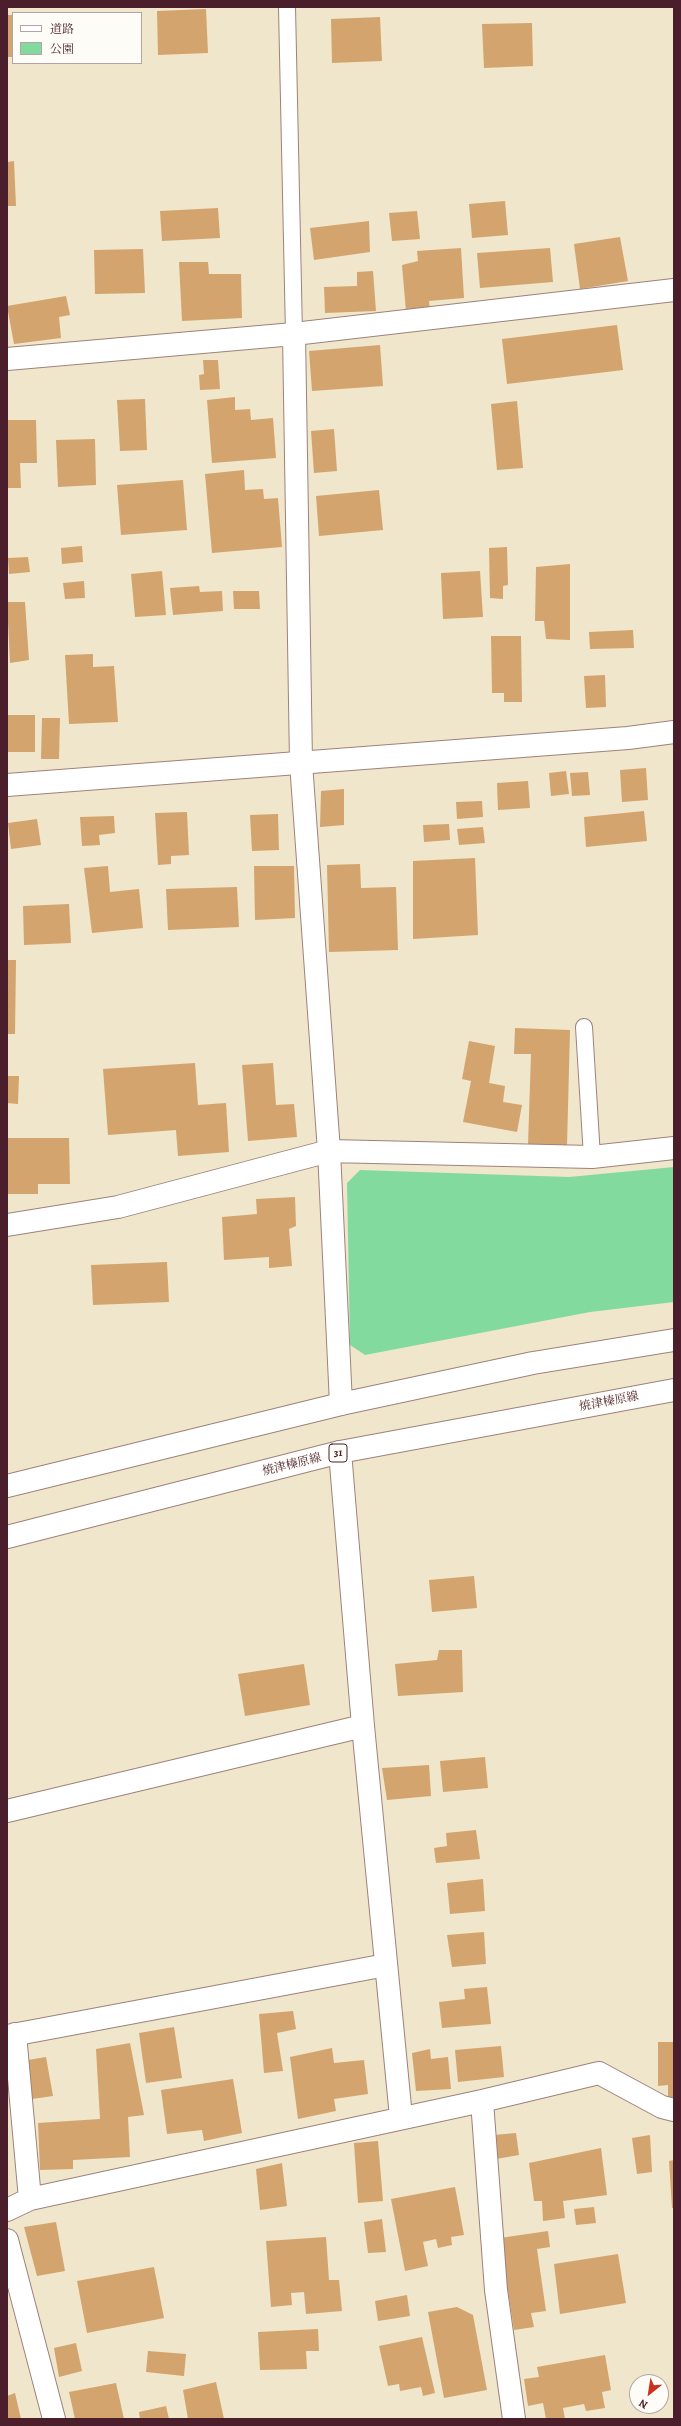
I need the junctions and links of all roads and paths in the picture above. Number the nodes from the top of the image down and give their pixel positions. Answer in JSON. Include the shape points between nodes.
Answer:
{"nodes":[{"id":1,"x":287,"y":7,"type":"edge"},
{"id":2,"x":674,"y":290,"type":"edge"},
{"id":3,"x":294,"y":334,"type":"junction"},
{"id":4,"x":7,"y":359,"type":"edge"},
{"id":5,"x":674,"y":732,"type":"edge"},
{"id":6,"x":301,"y":763,"type":"junction"},
{"id":7,"x":7,"y":785,"type":"edge"},
{"id":8,"x":584,"y":1027,"type":"dead end"},
{"id":9,"x":674,"y":1148,"type":"edge"},
{"id":10,"x":329,"y":1151,"type":"junction"},
{"id":11,"x":592,"y":1157,"type":"junction"},
{"id":12,"x":7,"y":1225,"type":"edge"},
{"id":13,"x":674,"y":1340,"type":"edge"},
{"id":14,"x":674,"y":1390,"type":"edge"},
{"id":15,"x":341,"y":1404,"type":"junction"},
{"id":16,"x":340,"y":1452,"type":"junction"},
{"id":17,"x":7,"y":1486,"type":"edge"},
{"id":18,"x":7,"y":1537,"type":"edge"},
{"id":19,"x":363,"y":1726,"type":"junction"},
{"id":20,"x":7,"y":1810,"type":"edge"},
{"id":21,"x":386,"y":1966,"type":"junction"},
{"id":22,"x":11,"y":2035,"type":"edge"},
{"id":23,"x":482,"y":2101,"type":"junction"},
{"id":24,"x":674,"y":2110,"type":"edge"},
{"id":25,"x":401,"y":2117,"type":"junction"},
{"id":26,"x":30,"y":2199,"type":"junction"},
{"id":27,"x":7,"y":2210,"type":"edge"},
{"id":28,"x":7,"y":2240,"type":"edge"},
{"id":29,"x":54,"y":2419,"type":"edge"},
{"id":30,"x":514,"y":2419,"type":"edge"}],
"edges":[{"from":1,"to":3,"type":"lane"},
{"from":2,"to":3,"type":"street"},
{"from":3,"to":4,"type":"street"},
{"from":3,"to":6,"type":"street"},
{"from":5,"to":6,"type":"street","via":[[628,738]]},
{"from":6,"to":7,"type":"street"},
{"from":6,"to":10,"type":"street"},
{"from":8,"to":11,"type":"lane"},
{"from":9,"to":11,"type":"street"},
{"from":10,"to":11,"type":"street"},
{"from":10,"to":12,"type":"street","via":[[118,1207]]},
{"from":10,"to":15,"type":"street"},
{"from":13,"to":15,"type":"street","via":[[534,1363]]},
{"from":14,"to":16,"type":"street","name":"焼津榛原線","number":"31"},
{"from":15,"to":17,"type":"street"},
{"from":16,"to":18,"type":"street","name":"焼津榛原線","number":"31"},
{"from":16,"to":19,"type":"street"},
{"from":19,"to":20,"type":"street"},
{"from":19,"to":21,"type":"street"},
{"from":21,"to":22,"type":"street"},
{"from":21,"to":25,"type":"street"},
{"from":22,"to":26,"type":"street"},
{"from":23,"to":24,"type":"street","via":[[599,2073],[662,2107]]},
{"from":23,"to":25,"type":"street"},
{"from":23,"to":30,"type":"street","via":[[496,2290]]},
{"from":25,"to":26,"type":"street"},
{"from":26,"to":27,"type":"street"},
{"from":28,"to":29,"type":"street"}]}
